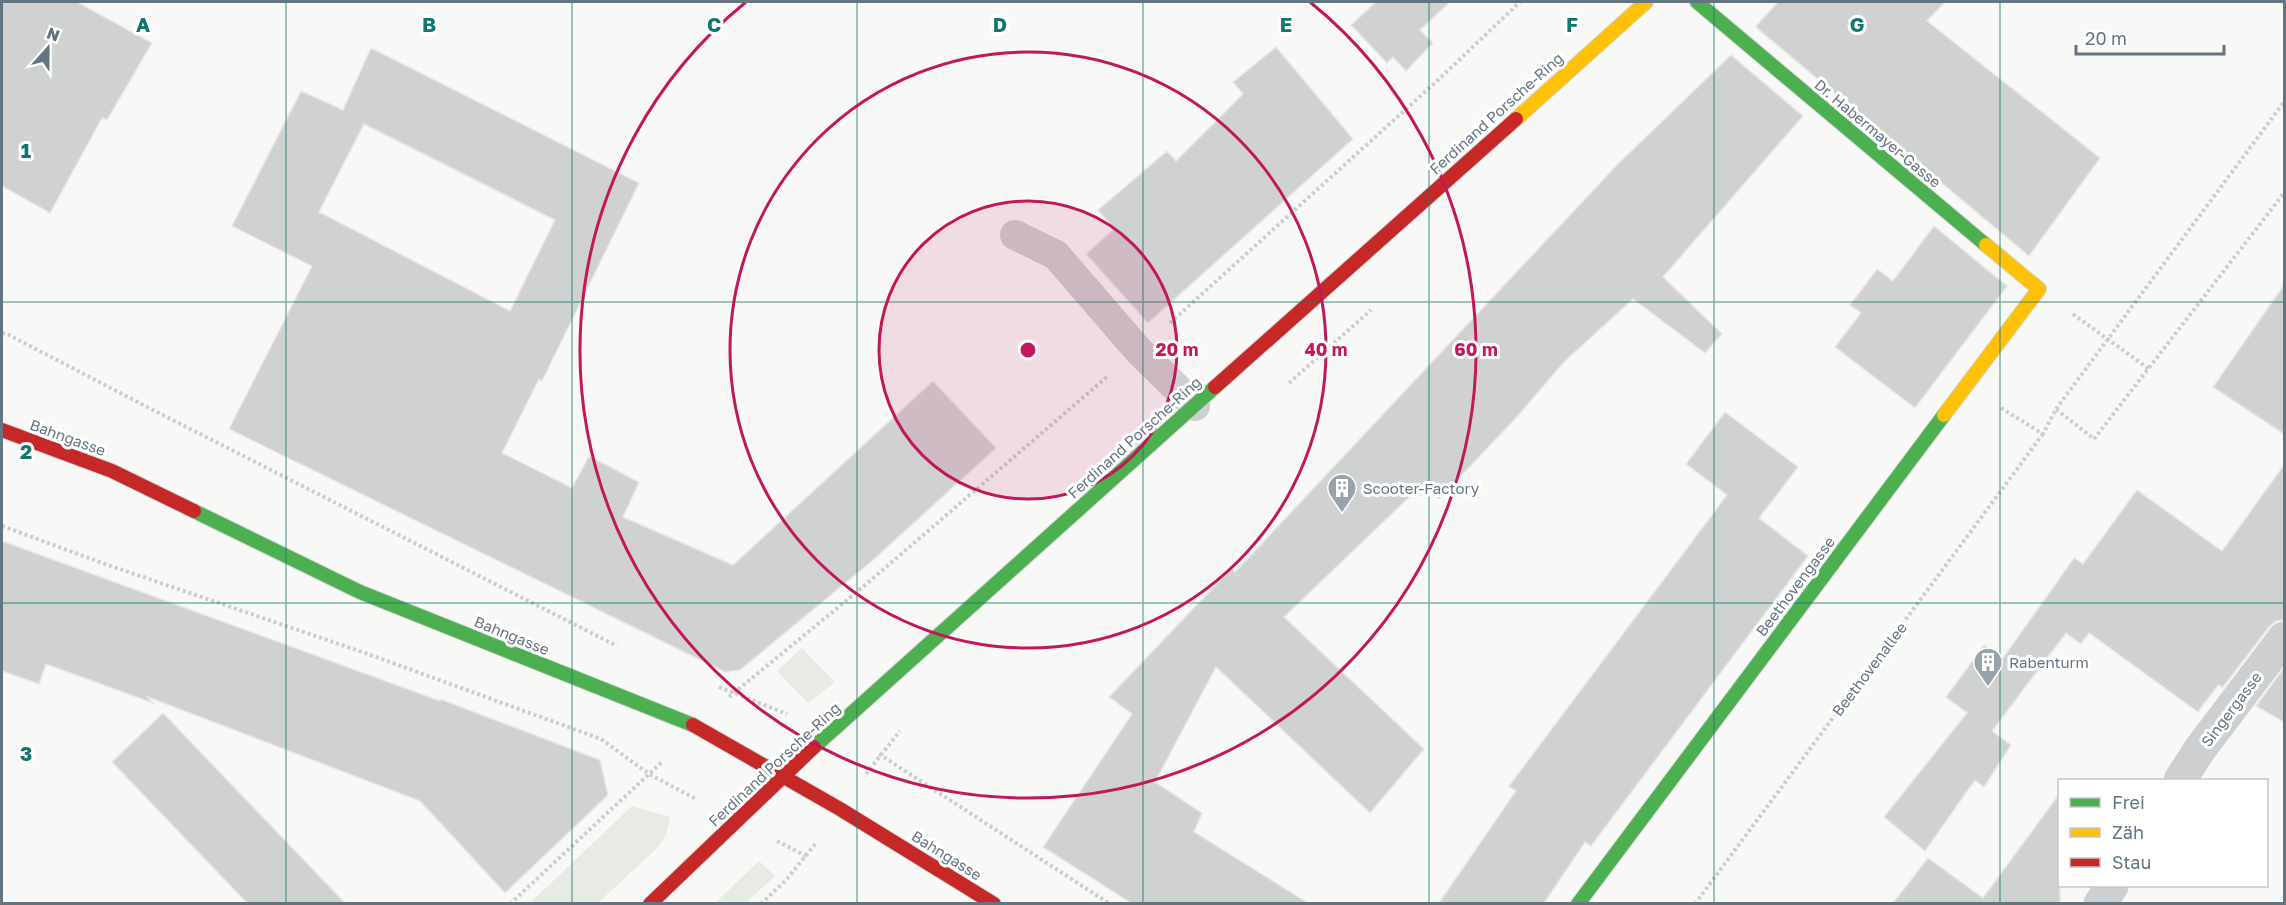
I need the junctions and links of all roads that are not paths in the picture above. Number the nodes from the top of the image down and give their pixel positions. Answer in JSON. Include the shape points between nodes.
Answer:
{"nodes":[{"id":1,"x":1646,"y":2,"type":"edge"},
{"id":2,"x":1697,"y":2,"type":"edge"},
{"id":3,"x":1015,"y":235,"type":"dead end"},
{"id":4,"x":2039,"y":289,"type":"joint"},
{"id":5,"x":1195,"y":406,"type":"junction"},
{"id":6,"x":2,"y":430,"type":"edge"},
{"id":7,"x":2284,"y":638,"type":"edge"},
{"id":8,"x":784,"y":777,"type":"junction"},
{"id":9,"x":2181,"y":779,"type":"edge"},
{"id":10,"x":2111,"y":887,"type":"edge"},
{"id":11,"x":650,"y":903,"type":"edge"},
{"id":12,"x":994,"y":903,"type":"edge"},
{"id":13,"x":1578,"y":903,"type":"edge"},
{"id":14,"x":2100,"y":903,"type":"edge"}],
"edges":[{"from":1,"to":5,"type":"street","name":"Ferdinand Porsche-Ring"},
{"from":2,"to":4,"type":"street","name":"Dr. Habermayer-Gasse"},
{"from":3,"to":5,"type":"lane","via":[[1056,255],[1138,350]]},
{"from":4,"to":13,"type":"street","name":"Beethovengasse"},
{"from":5,"to":8,"type":"street","name":"Ferdinand Porsche-Ring"},
{"from":6,"to":8,"type":"street","name":"Bahngasse","via":[[112,471],[360,592],[697,727]]},
{"from":7,"to":9,"type":"street","name":"Singergasse"},
{"from":8,"to":11,"type":"street","name":"Ferdinand Porsche-Ring"},
{"from":8,"to":12,"type":"street","name":"Bahngasse"},
{"from":10,"to":14,"type":"street"}]}
